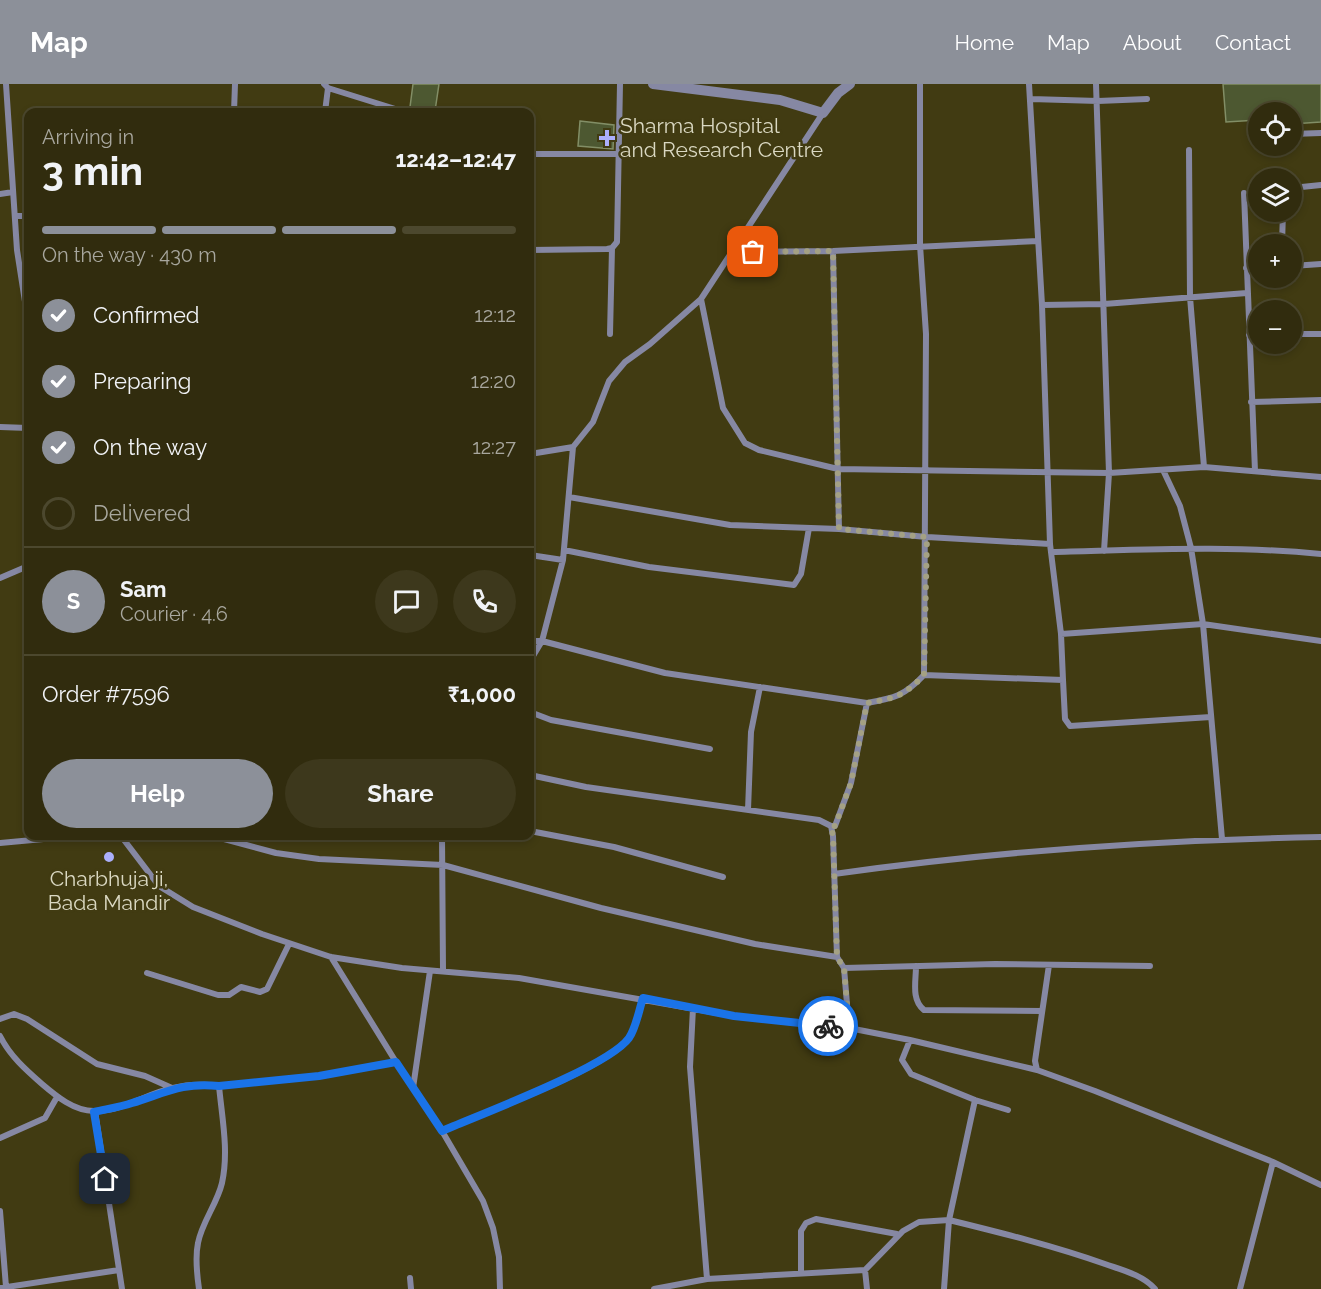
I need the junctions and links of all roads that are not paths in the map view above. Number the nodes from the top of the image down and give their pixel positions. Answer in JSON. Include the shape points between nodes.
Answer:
{"nodes":[{"id":1,"x":6,"y":84,"type":"edge"},
{"id":2,"x":235,"y":84,"type":"edge"},
{"id":3,"x":620,"y":84,"type":"edge"},
{"id":4,"x":652,"y":84,"type":"edge"},
{"id":5,"x":850,"y":84,"type":"edge"},
{"id":6,"x":920,"y":84,"type":"edge"},
{"id":7,"x":1029,"y":84,"type":"edge"},
{"id":8,"x":1095,"y":84,"type":"edge"},
{"id":9,"x":326,"y":86,"type":"edge"},
{"id":10,"x":1031,"y":99,"type":"junction"},
{"id":11,"x":1147,"y":99,"type":"dead end"},
{"id":12,"x":1096,"y":101,"type":"junction"},
{"id":13,"x":234,"y":108,"type":"edge"},
{"id":14,"x":325,"y":108,"type":"edge"},
{"id":15,"x":383,"y":108,"type":"edge"},
{"id":16,"x":823,"y":113,"type":"junction"},
{"id":17,"x":1321,"y":133,"type":"edge"},
{"id":18,"x":1302,"y":134,"type":"edge"},
{"id":19,"x":1189,"y":150,"type":"dead end"},
{"id":20,"x":534,"y":154,"type":"edge"},
{"id":21,"x":619,"y":154,"type":"junction"},
{"id":22,"x":1321,"y":184,"type":"edge"},
{"id":23,"x":1302,"y":187,"type":"edge"},
{"id":24,"x":13,"y":192,"type":"junction"},
{"id":25,"x":1244,"y":193,"type":"dead end"},
{"id":26,"x":0,"y":194,"type":"edge"},
{"id":27,"x":15,"y":216,"type":"junction"},
{"id":28,"x":24,"y":216,"type":"edge"},
{"id":29,"x":1038,"y":241,"type":"junction"},
{"id":30,"x":920,"y":245,"type":"junction"},
{"id":31,"x":612,"y":248,"type":"junction"},
{"id":32,"x":534,"y":250,"type":"edge"},
{"id":33,"x":833,"y":251,"type":"junction"},
{"id":34,"x":733,"y":252,"type":"junction"},
{"id":35,"x":1321,"y":264,"type":"edge"},
{"id":36,"x":1302,"y":265,"type":"edge"},
{"id":37,"x":1246,"y":268,"type":"joint"},
{"id":38,"x":1247,"y":293,"type":"junction"},
{"id":39,"x":24,"y":295,"type":"edge"},
{"id":40,"x":1190,"y":297,"type":"junction"},
{"id":41,"x":702,"y":298,"type":"junction"},
{"id":42,"x":1104,"y":304,"type":"junction"},
{"id":43,"x":1042,"y":305,"type":"junction"},
{"id":44,"x":1248,"y":314,"type":"edge"},
{"id":45,"x":610,"y":334,"type":"dead end"},
{"id":46,"x":1302,"y":334,"type":"edge"},
{"id":47,"x":1321,"y":334,"type":"edge"},
{"id":48,"x":1250,"y":354,"type":"edge"},
{"id":49,"x":1321,"y":400,"type":"edge"},
{"id":50,"x":1251,"y":402,"type":"junction"},
{"id":51,"x":0,"y":427,"type":"edge"},
{"id":52,"x":24,"y":428,"type":"edge"},
{"id":53,"x":573,"y":447,"type":"junction"},
{"id":54,"x":534,"y":453,"type":"edge"},
{"id":55,"x":1204,"y":467,"type":"junction"},
{"id":56,"x":838,"y":469,"type":"junction"},
{"id":57,"x":1163,"y":470,"type":"junction"},
{"id":58,"x":1047,"y":471,"type":"junction"},
{"id":59,"x":1255,"y":471,"type":"junction"},
{"id":60,"x":927,"y":472,"type":"junction"},
{"id":61,"x":1109,"y":473,"type":"junction"},
{"id":62,"x":1321,"y":477,"type":"edge"},
{"id":63,"x":569,"y":497,"type":"junction"},
{"id":64,"x":809,"y":528,"type":"junction"},
{"id":65,"x":839,"y":529,"type":"junction"},
{"id":66,"x":927,"y":537,"type":"junction"},
{"id":67,"x":1050,"y":544,"type":"junction"},
{"id":68,"x":1191,"y":548,"type":"junction"},
{"id":69,"x":564,"y":550,"type":"junction"},
{"id":70,"x":1104,"y":551,"type":"junction"},
{"id":71,"x":1051,"y":552,"type":"junction"},
{"id":72,"x":1321,"y":554,"type":"edge"},
{"id":73,"x":534,"y":556,"type":"edge"},
{"id":74,"x":563,"y":560,"type":"junction"},
{"id":75,"x":24,"y":568,"type":"edge"},
{"id":76,"x":0,"y":578,"type":"edge"},
{"id":77,"x":1203,"y":624,"type":"junction"},
{"id":78,"x":1061,"y":634,"type":"junction"},
{"id":79,"x":534,"y":641,"type":"edge"},
{"id":80,"x":542,"y":641,"type":"junction"},
{"id":81,"x":1321,"y":641,"type":"edge"},
{"id":82,"x":534,"y":654,"type":"edge"},
{"id":83,"x":924,"y":675,"type":"junction"},
{"id":84,"x":1063,"y":680,"type":"junction"},
{"id":85,"x":760,"y":687,"type":"junction"},
{"id":86,"x":867,"y":703,"type":"junction"},
{"id":87,"x":534,"y":714,"type":"edge"},
{"id":88,"x":1211,"y":717,"type":"junction"},
{"id":89,"x":710,"y":749,"type":"dead end"},
{"id":90,"x":534,"y":776,"type":"edge"},
{"id":91,"x":748,"y":810,"type":"junction"},
{"id":92,"x":831,"y":826,"type":"junction"},
{"id":93,"x":534,"y":832,"type":"edge"},
{"id":94,"x":1321,"y":837,"type":"edge"},
{"id":95,"x":1222,"y":839,"type":"junction"},
{"id":96,"x":33,"y":840,"type":"edge"},
{"id":97,"x":124,"y":840,"type":"edge"},
{"id":98,"x":225,"y":840,"type":"edge"},
{"id":99,"x":442,"y":840,"type":"edge"},
{"id":100,"x":0,"y":843,"type":"edge"},
{"id":101,"x":443,"y":865,"type":"junction"},
{"id":102,"x":834,"y":874,"type":"junction"},
{"id":103,"x":723,"y":877,"type":"dead end"},
{"id":104,"x":289,"y":944,"type":"junction"},
{"id":105,"x":331,"y":957,"type":"junction"},
{"id":106,"x":837,"y":957,"type":"junction"},
{"id":107,"x":1049,"y":964,"type":"junction"},
{"id":108,"x":916,"y":966,"type":"junction"},
{"id":109,"x":1150,"y":966,"type":"dead end"},
{"id":110,"x":844,"y":968,"type":"junction"},
{"id":111,"x":430,"y":971,"type":"junction"},
{"id":112,"x":443,"y":971,"type":"junction"},
{"id":113,"x":147,"y":973,"type":"dead end"},
{"id":114,"x":643,"y":998,"type":"junction"},
{"id":115,"x":693,"y":1008,"type":"junction"},
{"id":116,"x":1042,"y":1011,"type":"junction"},
{"id":117,"x":0,"y":1019,"type":"edge"},
{"id":118,"x":849,"y":1028,"type":"junction"},
{"id":119,"x":0,"y":1036,"type":"edge"},
{"id":120,"x":910,"y":1040,"type":"junction"},
{"id":121,"x":396,"y":1062,"type":"junction"},
{"id":122,"x":1036,"y":1070,"type":"junction"},
{"id":123,"x":219,"y":1086,"type":"junction"},
{"id":124,"x":172,"y":1088,"type":"junction"},
{"id":125,"x":413,"y":1088,"type":"junction"},
{"id":126,"x":57,"y":1097,"type":"junction"},
{"id":127,"x":975,"y":1100,"type":"junction"},
{"id":128,"x":1008,"y":1110,"type":"dead end"},
{"id":129,"x":94,"y":1112,"type":"junction"},
{"id":130,"x":442,"y":1131,"type":"junction"},
{"id":131,"x":0,"y":1138,"type":"edge"},
{"id":132,"x":1273,"y":1162,"type":"junction"},
{"id":133,"x":1321,"y":1185,"type":"edge"},
{"id":134,"x":0,"y":1211,"type":"edge"},
{"id":135,"x":949,"y":1220,"type":"junction"},
{"id":136,"x":897,"y":1234,"type":"junction"},
{"id":137,"x":119,"y":1270,"type":"junction"},
{"id":138,"x":865,"y":1270,"type":"junction"},
{"id":139,"x":801,"y":1273,"type":"junction"},
{"id":140,"x":410,"y":1278,"type":"dead end"},
{"id":141,"x":707,"y":1279,"type":"junction"},
{"id":142,"x":3,"y":1288,"type":"edge"},
{"id":143,"x":122,"y":1289,"type":"edge"},
{"id":144,"x":199,"y":1289,"type":"edge"},
{"id":145,"x":411,"y":1289,"type":"edge"},
{"id":146,"x":500,"y":1289,"type":"edge"},
{"id":147,"x":654,"y":1289,"type":"edge"},
{"id":148,"x":867,"y":1289,"type":"edge"},
{"id":149,"x":944,"y":1289,"type":"edge"},
{"id":150,"x":1155,"y":1289,"type":"edge"},
{"id":151,"x":1240,"y":1289,"type":"edge"}],
"edges":[{"from":1,"to":24,"type":"street"},
{"from":2,"to":13,"type":"street"},
{"from":3,"to":21,"type":"street"},
{"from":4,"to":16,"type":"street","via":[[780,100]]},
{"from":5,"to":16,"type":"street"},
{"from":6,"to":30,"type":"street"},
{"from":7,"to":10,"type":"street"},
{"from":8,"to":12,"type":"street"},
{"from":9,"to":14,"type":"street"},
{"from":9,"to":15,"type":"street"},
{"from":10,"to":12,"type":"street"},
{"from":10,"to":29,"type":"street"},
{"from":11,"to":12,"type":"street"},
{"from":12,"to":42,"type":"street"},
{"from":16,"to":34,"type":"street"},
{"from":17,"to":18,"type":"street"},
{"from":19,"to":40,"type":"street"},
{"from":20,"to":21,"type":"street"},
{"from":21,"to":31,"type":"street","via":[[617,242]]},
{"from":22,"to":23,"type":"street"},
{"from":24,"to":26,"type":"street"},
{"from":24,"to":27,"type":"street"},
{"from":25,"to":37,"type":"street"},
{"from":27,"to":28,"type":"street"},
{"from":27,"to":39,"type":"street"},
{"from":29,"to":30,"type":"street"},
{"from":29,"to":43,"type":"street"},
{"from":30,"to":33,"type":"street"},
{"from":30,"to":60,"type":"street","via":[[926,334]]},
{"from":31,"to":32,"type":"street"},
{"from":31,"to":45,"type":"street"},
{"from":33,"to":34,"type":"street"},
{"from":33,"to":56,"type":"street"},
{"from":34,"to":41,"type":"street"},
{"from":35,"to":36,"type":"street"},
{"from":37,"to":38,"type":"street"},
{"from":38,"to":40,"type":"street"},
{"from":38,"to":44,"type":"street"},
{"from":40,"to":42,"type":"street"},
{"from":40,"to":55,"type":"street"},
{"from":41,"to":53,"type":"street","via":[[625,362],[609,381],[593,422]]},
{"from":41,"to":56,"type":"street","via":[[723,408],[744,443]]},
{"from":42,"to":43,"type":"street"},
{"from":42,"to":61,"type":"street"},
{"from":43,"to":58,"type":"street"},
{"from":46,"to":47,"type":"street"},
{"from":48,"to":50,"type":"street"},
{"from":49,"to":50,"type":"street"},
{"from":50,"to":59,"type":"street"},
{"from":51,"to":52,"type":"street"},
{"from":53,"to":54,"type":"street"},
{"from":53,"to":63,"type":"street"},
{"from":55,"to":57,"type":"street"},
{"from":55,"to":59,"type":"street"},
{"from":56,"to":60,"type":"street"},
{"from":56,"to":65,"type":"street"},
{"from":57,"to":61,"type":"street"},
{"from":57,"to":68,"type":"street","via":[[1180,506]]},
{"from":58,"to":60,"type":"street"},
{"from":58,"to":61,"type":"street"},
{"from":58,"to":67,"type":"street"},
{"from":59,"to":62,"type":"street"},
{"from":60,"to":66,"type":"street"},
{"from":61,"to":70,"type":"street"},
{"from":63,"to":64,"type":"street","via":[[730,525]]},
{"from":63,"to":69,"type":"street"},
{"from":64,"to":65,"type":"street"},
{"from":64,"to":69,"type":"street","via":[[801,574],[794,585],[649,567]]},
{"from":65,"to":66,"type":"street"},
{"from":66,"to":67,"type":"street"},
{"from":66,"to":83,"type":"street"},
{"from":67,"to":71,"type":"street"},
{"from":68,"to":70,"type":"street"},
{"from":68,"to":72,"type":"street"},
{"from":68,"to":77,"type":"street"},
{"from":69,"to":74,"type":"street"},
{"from":70,"to":71,"type":"street"},
{"from":71,"to":78,"type":"street"},
{"from":73,"to":74,"type":"street"},
{"from":74,"to":80,"type":"street"},
{"from":75,"to":76,"type":"street"},
{"from":77,"to":78,"type":"street"},
{"from":77,"to":81,"type":"street"},
{"from":77,"to":88,"type":"street"},
{"from":78,"to":84,"type":"street"},
{"from":79,"to":80,"type":"street"},
{"from":80,"to":82,"type":"street"},
{"from":80,"to":85,"type":"street","via":[[665,673]]},
{"from":83,"to":84,"type":"street"},
{"from":83,"to":86,"type":"street","via":[[895,698]]},
{"from":84,"to":88,"type":"street","via":[[1065,719],[1070,726]]},
{"from":85,"to":86,"type":"street"},
{"from":85,"to":91,"type":"street","via":[[751,732]]},
{"from":86,"to":92,"type":"street","via":[[851,783],[835,826]]},
{"from":87,"to":89,"type":"street"},
{"from":88,"to":95,"type":"street"},
{"from":90,"to":91,"type":"street"},
{"from":91,"to":92,"type":"street","via":[[819,820]]},
{"from":92,"to":102,"type":"street"},
{"from":93,"to":103,"type":"street","via":[[614,847]]},
{"from":94,"to":95,"type":"street"},
{"from":95,"to":102,"type":"street","via":[[1029,850]]},
{"from":96,"to":100,"type":"street"},
{"from":97,"to":104,"type":"street","via":[[159,886],[193,907]]},
{"from":98,"to":101,"type":"street","via":[[276,853],[319,858]]},
{"from":99,"to":101,"type":"street"},
{"from":101,"to":106,"type":"street","via":[[754,944]]},
{"from":101,"to":112,"type":"street"},
{"from":102,"to":106,"type":"street"},
{"from":104,"to":105,"type":"street"},
{"from":104,"to":113,"type":"street","via":[[267,989],[260,992],[241,987],[229,995],[219,995]]},
{"from":105,"to":111,"type":"street"},
{"from":105,"to":121,"type":"street"},
{"from":106,"to":110,"type":"street"},
{"from":107,"to":108,"type":"street"},
{"from":107,"to":109,"type":"street"},
{"from":107,"to":116,"type":"street"},
{"from":108,"to":110,"type":"street"},
{"from":108,"to":116,"type":"street","via":[[915,997],[924,1010]]},
{"from":110,"to":118,"type":"street"},
{"from":111,"to":112,"type":"street"},
{"from":111,"to":125,"type":"street"},
{"from":112,"to":114,"type":"street","via":[[519,978]]},
{"from":114,"to":115,"type":"street"},
{"from":114,"to":130,"type":"street","via":[[630,1037],[614,1052],[568,1077]]},
{"from":115,"to":118,"type":"street"},
{"from":115,"to":141,"type":"street","via":[[690,1067]]},
{"from":116,"to":122,"type":"street"},
{"from":117,"to":124,"type":"street","via":[[14,1014],[27,1019],[97,1064],[145,1076]]},
{"from":118,"to":120,"type":"street"},
{"from":119,"to":126,"type":"street","via":[[20,1065]]},
{"from":120,"to":122,"type":"street"},
{"from":120,"to":127,"type":"street","via":[[902,1060],[911,1074]]},
{"from":121,"to":123,"type":"street","via":[[319,1076]]},
{"from":121,"to":125,"type":"street"},
{"from":122,"to":132,"type":"street"},
{"from":123,"to":124,"type":"street"},
{"from":123,"to":144,"type":"street","via":[[225,1149],[222,1182],[198,1243]]},
{"from":124,"to":129,"type":"street"},
{"from":125,"to":130,"type":"street"},
{"from":126,"to":129,"type":"street"},
{"from":126,"to":131,"type":"street","via":[[45,1118]]},
{"from":127,"to":128,"type":"street"},
{"from":127,"to":135,"type":"street"},
{"from":129,"to":137,"type":"street"},
{"from":130,"to":146,"type":"street","via":[[483,1201],[493,1228],[500,1257]]},
{"from":132,"to":133,"type":"street"},
{"from":132,"to":151,"type":"street"},
{"from":134,"to":142,"type":"street"},
{"from":135,"to":136,"type":"street","via":[[919,1222]]},
{"from":135,"to":149,"type":"street"},
{"from":135,"to":150,"type":"street","via":[[1060,1248],[1131,1274]]},
{"from":136,"to":138,"type":"street"},
{"from":136,"to":139,"type":"street","via":[[816,1219],[806,1222],[801,1231]]},
{"from":137,"to":142,"type":"street"},
{"from":137,"to":143,"type":"street"},
{"from":138,"to":139,"type":"street"},
{"from":138,"to":148,"type":"street"},
{"from":139,"to":141,"type":"street"},
{"from":140,"to":145,"type":"street"},
{"from":141,"to":147,"type":"street"}]}
